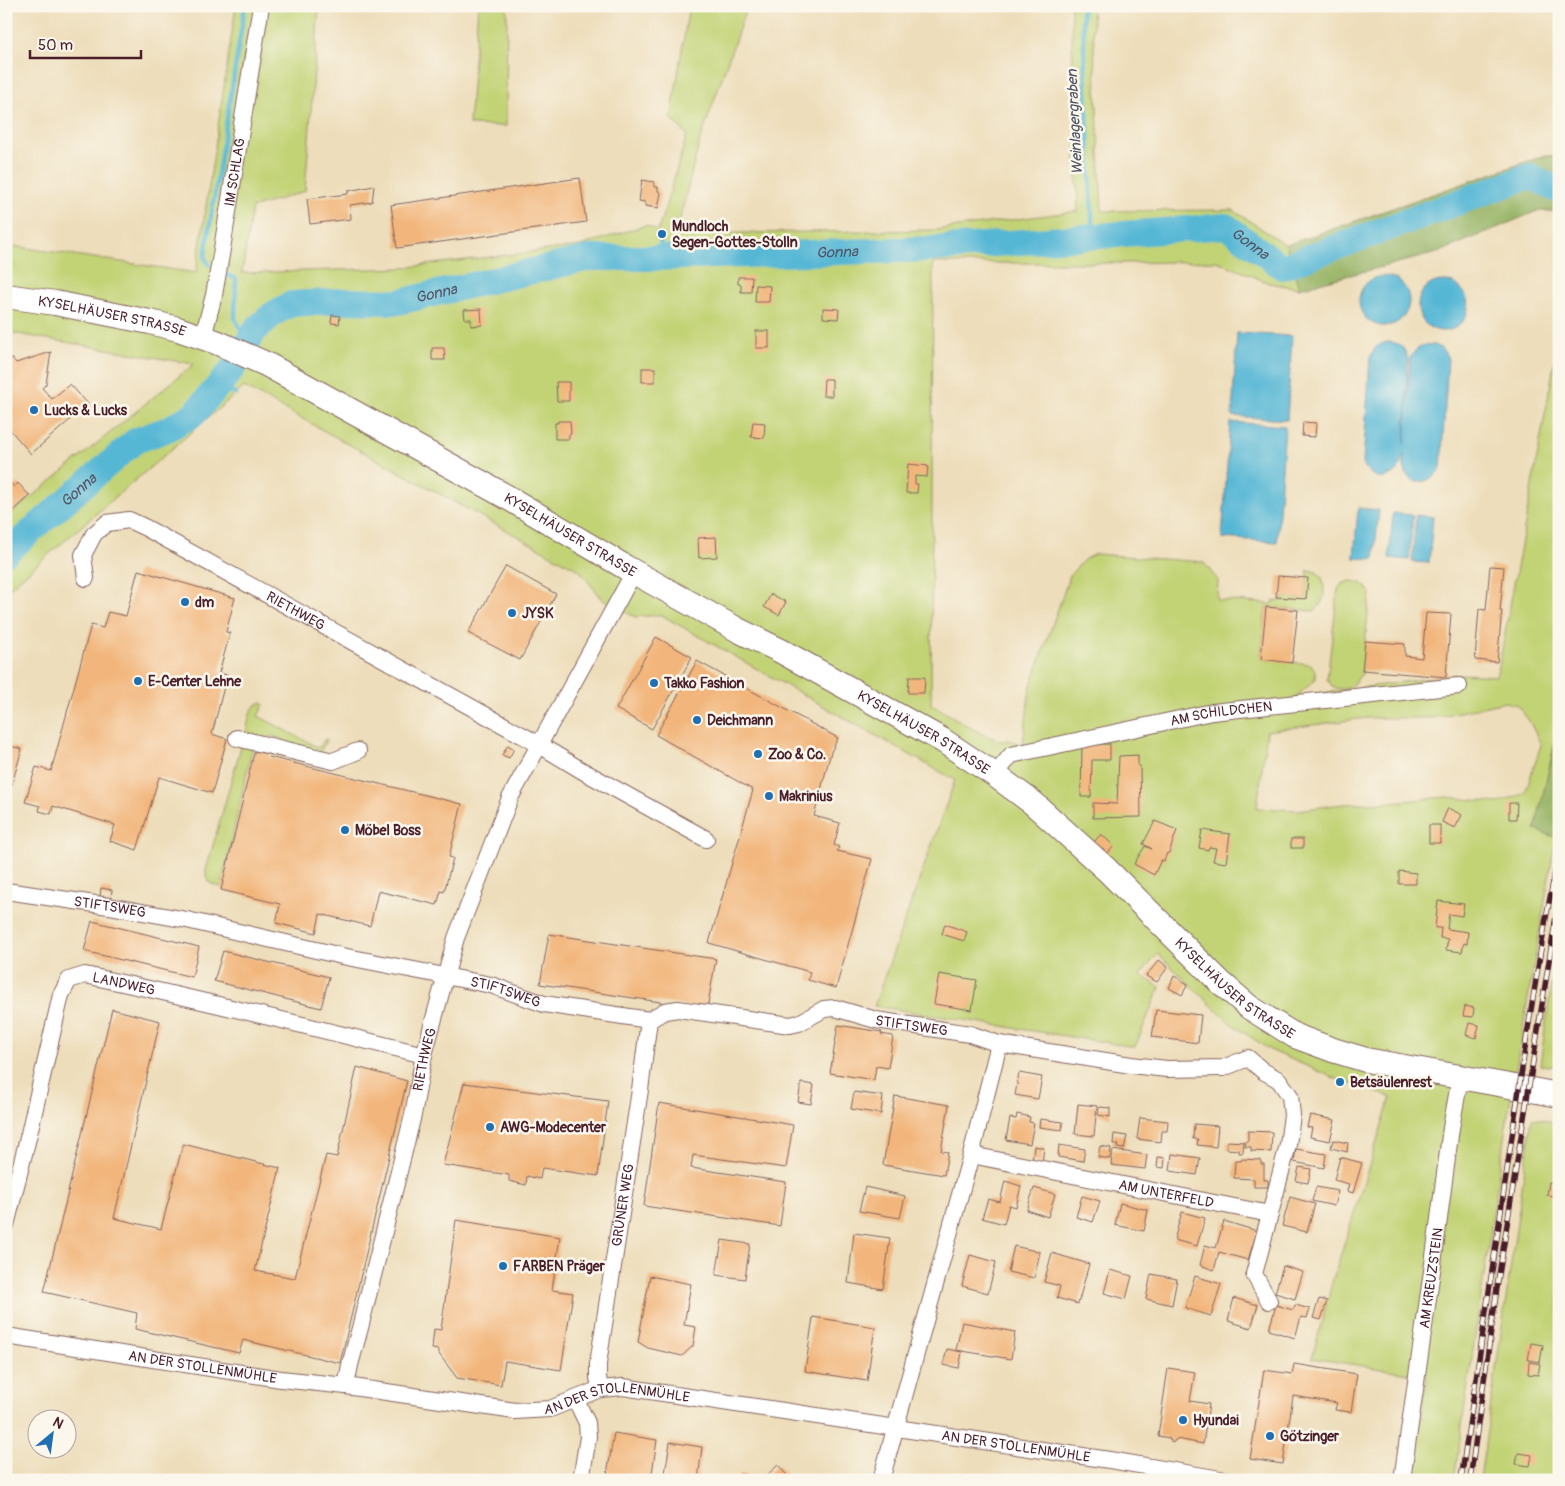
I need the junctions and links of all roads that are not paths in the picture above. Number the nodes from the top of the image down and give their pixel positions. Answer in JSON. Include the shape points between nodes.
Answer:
{"nodes":[{"id":1,"x":261,"y":6,"type":"edge"},
{"id":2,"x":6,"y":296,"type":"edge"},
{"id":3,"x":210,"y":339,"type":"junction"},
{"id":4,"x":634,"y":572,"type":"junction"},
{"id":5,"x":86,"y":578,"type":"dead end"},
{"id":6,"x":1459,"y":686,"type":"dead end"},
{"id":7,"x":237,"y":738,"type":"dead end"},
{"id":8,"x":538,"y":744,"type":"junction"},
{"id":9,"x":358,"y":751,"type":"dead end"},
{"id":10,"x":995,"y":774,"type":"junction"},
{"id":11,"x":706,"y":839,"type":"dead end"},
{"id":12,"x":6,"y":891,"type":"edge"},
{"id":13,"x":445,"y":976,"type":"junction"},
{"id":14,"x":649,"y":1020,"type":"junction"},
{"id":15,"x":999,"y":1044,"type":"junction"},
{"id":16,"x":424,"y":1055,"type":"junction"},
{"id":17,"x":1460,"y":1078,"type":"junction"},
{"id":18,"x":1559,"y":1095,"type":"edge"},
{"id":19,"x":971,"y":1155,"type":"junction"},
{"id":20,"x":1270,"y":1214,"type":"junction"},
{"id":21,"x":6,"y":1225,"type":"edge"},
{"id":22,"x":1269,"y":1301,"type":"dead end"},
{"id":23,"x":6,"y":1336,"type":"edge"},
{"id":24,"x":346,"y":1386,"type":"junction"},
{"id":25,"x":600,"y":1389,"type":"junction"},
{"id":26,"x":576,"y":1400,"type":"junction"},
{"id":27,"x":896,"y":1428,"type":"junction"},
{"id":28,"x":581,"y":1480,"type":"edge"},
{"id":29,"x":881,"y":1480,"type":"edge"},
{"id":30,"x":1226,"y":1480,"type":"edge"},
{"id":31,"x":1402,"y":1480,"type":"edge"}],
"edges":[{"from":1,"to":3,"type":"street","name":"IM SCHLAG","via":[[210,310]]},
{"from":2,"to":3,"type":"main road","name":"KYSELHÄUSER STRASSE","via":[[150,322]]},
{"from":3,"to":4,"type":"main road","name":"KYSELHÄUSER STRASSE","via":[[266,364],[507,497]]},
{"from":4,"to":8,"type":"street","name":"RIETHWEG"},
{"from":4,"to":10,"type":"main road","name":"KYSELHÄUSER STRASSE","via":[[933,735]]},
{"from":5,"to":8,"type":"street","name":"RIETHWEG","via":[[84,555],[94,534],[107,523],[129,520]]},
{"from":6,"to":10,"type":"street","name":"AM SCHILDCHEN","via":[[1212,712],[1011,755]]},
{"from":7,"to":9,"type":"street","via":[[333,762]]},
{"from":8,"to":11,"type":"street","name":"RIETHWEG"},
{"from":8,"to":13,"type":"street","name":"RIETHWEG","via":[[500,820]]},
{"from":10,"to":17,"type":"main road","name":"KYSELHÄUSER STRASSE","via":[[1092,856],[1249,1007],[1296,1036],[1333,1050]]},
{"from":12,"to":13,"type":"street","name":"STIFTSWEG","via":[[168,916]]},
{"from":13,"to":14,"type":"street","name":"STIFTSWEG","via":[[491,985],[544,1004]]},
{"from":13,"to":16,"type":"street","name":"RIETHWEG"},
{"from":14,"to":15,"type":"street","name":"STIFTSWEG","via":[[665,1010],[678,1009],[790,1026],[824,1009],[835,1008],[876,1020],[970,1034]]},
{"from":14,"to":25,"type":"street","name":"GRÜNER WEG","via":[[598,1364]]},
{"from":15,"to":19,"type":"street"},
{"from":15,"to":20,"type":"street","via":[[1167,1069],[1223,1068],[1248,1058],[1279,1080],[1290,1096],[1292,1115],[1288,1145]]},
{"from":16,"to":21,"type":"street","name":"LANDWEG","via":[[166,992],[85,975],[69,980],[61,995]]},
{"from":16,"to":24,"type":"street","name":"RIETHWEG","via":[[413,1115]]},
{"from":17,"to":18,"type":"main road","name":"KYSELHÄUSER STRASSE"},
{"from":17,"to":31,"type":"street","name":"AM KREUZSTEIN"},
{"from":19,"to":20,"type":"street","name":"AM UNTERFELD"},
{"from":19,"to":27,"type":"street"},
{"from":20,"to":22,"type":"street","via":[[1254,1274]]},
{"from":23,"to":24,"type":"street","name":"AN DER STOLLENMÜHLE","via":[[281,1379]]},
{"from":24,"to":26,"type":"street","name":"AN DER STOLLENMÜHLE","via":[[515,1411],[550,1409]]},
{"from":25,"to":26,"type":"street","name":"AN DER STOLLENMÜHLE"},
{"from":25,"to":27,"type":"street","name":"AN DER STOLLENMÜHLE","via":[[623,1387]]},
{"from":26,"to":28,"type":"street","via":[[587,1423],[588,1437]]},
{"from":27,"to":29,"type":"street"},
{"from":27,"to":30,"type":"street","name":"AN DER STOLLENMÜHLE"}]}
